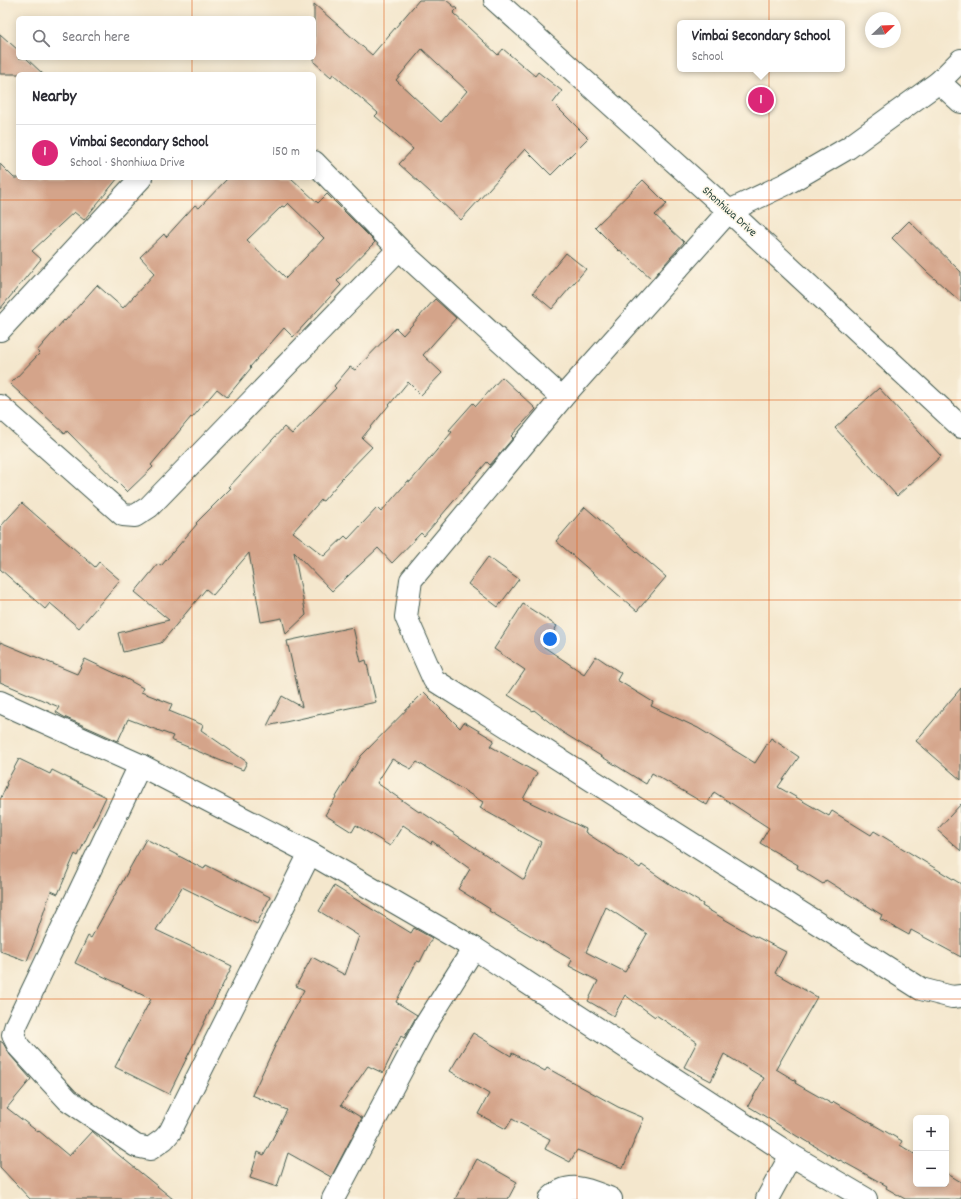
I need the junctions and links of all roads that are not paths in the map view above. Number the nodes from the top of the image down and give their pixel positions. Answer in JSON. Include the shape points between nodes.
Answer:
{"nodes":[{"id":1,"x":495,"y":0,"type":"edge"},
{"id":2,"x":961,"y":60,"type":"edge"},
{"id":3,"x":940,"y":82,"type":"junction"},
{"id":4,"x":961,"y":102,"type":"edge"},
{"id":5,"x":316,"y":164,"type":"edge"},
{"id":6,"x":139,"y":180,"type":"edge"},
{"id":7,"x":729,"y":211,"type":"junction"},
{"id":8,"x":399,"y":249,"type":"junction"},
{"id":9,"x":0,"y":330,"type":"edge"},
{"id":10,"x":562,"y":398,"type":"junction"},
{"id":11,"x":0,"y":406,"type":"edge"},
{"id":12,"x":961,"y":427,"type":"edge"},
{"id":13,"x":0,"y":702,"type":"edge"},
{"id":14,"x":140,"y":765,"type":"junction"},
{"id":15,"x":310,"y":853,"type":"junction"},
{"id":16,"x":474,"y":948,"type":"junction"},
{"id":17,"x":961,"y":996,"type":"edge"},
{"id":18,"x":791,"y":1155,"type":"junction"},
{"id":19,"x":333,"y":1199,"type":"edge"},
{"id":20,"x":550,"y":1199,"type":"edge"},
{"id":21,"x":611,"y":1199,"type":"edge"},
{"id":22,"x":766,"y":1199,"type":"edge"},
{"id":23,"x":866,"y":1199,"type":"edge"}],
"edges":[{"from":1,"to":7,"type":"street","name":"Shonhiwa Drive"},
{"from":2,"to":3,"type":"street"},
{"from":3,"to":4,"type":"street"},
{"from":3,"to":7,"type":"street","via":[[848,148],[786,184]]},
{"from":5,"to":8,"type":"street"},
{"from":6,"to":9,"type":"street"},
{"from":7,"to":10,"type":"street"},
{"from":7,"to":12,"type":"street","name":"Shonhiwa Drive"},
{"from":8,"to":10,"type":"street"},
{"from":8,"to":11,"type":"street","via":[[149,507],[135,516],[123,515]]},
{"from":10,"to":17,"type":"street","via":[[411,580],[406,617],[434,680],[921,989],[952,997]]},
{"from":13,"to":14,"type":"street"},
{"from":14,"to":15,"type":"street"},
{"from":14,"to":15,"type":"street","via":[[13,1035],[19,1048],[68,1100],[136,1146],[150,1149],[170,1132]]},
{"from":15,"to":16,"type":"street"},
{"from":16,"to":18,"type":"street"},
{"from":16,"to":19,"type":"street","via":[[426,1024]]},
{"from":18,"to":22,"type":"street"},
{"from":18,"to":23,"type":"street"},
{"from":20,"to":21,"type":"street","via":[[557,1191],[571,1187]]}]}
